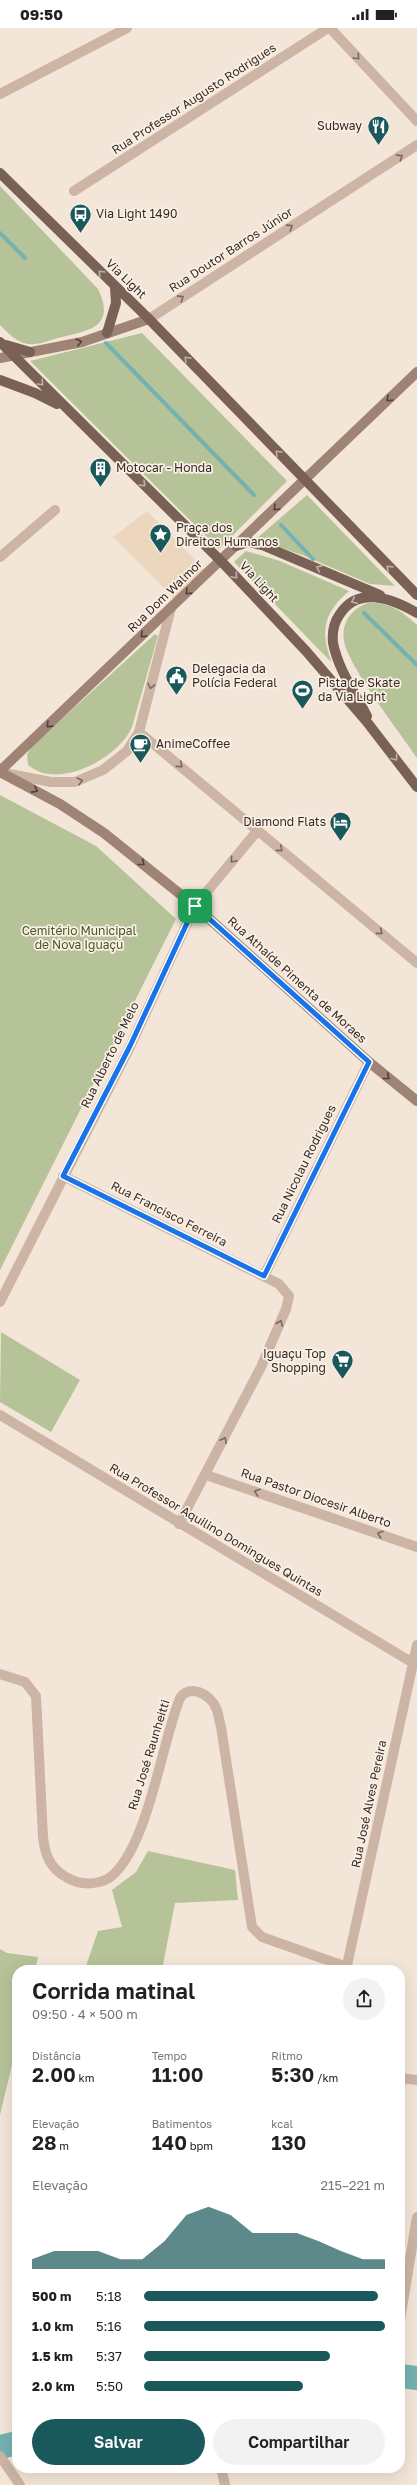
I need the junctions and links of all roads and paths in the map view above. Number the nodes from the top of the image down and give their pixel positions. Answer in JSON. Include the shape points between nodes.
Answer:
{"nodes":[{"id":1,"x":127,"y":28,"type":"edge"},
{"id":2,"x":329,"y":28,"type":"edge"},
{"id":3,"x":0,"y":94,"type":"edge"},
{"id":4,"x":417,"y":121,"type":"edge"},
{"id":5,"x":417,"y":145,"type":"edge"},
{"id":6,"x":0,"y":173,"type":"edge"},
{"id":7,"x":74,"y":191,"type":"dead end"},
{"id":8,"x":115,"y":287,"type":"junction"},
{"id":9,"x":149,"y":319,"type":"junction"},
{"id":10,"x":107,"y":333,"type":"junction"},
{"id":11,"x":1,"y":342,"type":"edge"},
{"id":12,"x":30,"y":352,"type":"junction"},
{"id":13,"x":13,"y":355,"type":"junction"},
{"id":14,"x":0,"y":358,"type":"edge"},
{"id":15,"x":417,"y":372,"type":"edge"},
{"id":16,"x":0,"y":380,"type":"edge"},
{"id":17,"x":68,"y":410,"type":"junction"},
{"id":18,"x":305,"y":481,"type":"junction"},
{"id":19,"x":54,"y":510,"type":"dead end"},
{"id":20,"x":236,"y":546,"type":"junction"},
{"id":21,"x":0,"y":557,"type":"edge"},
{"id":22,"x":221,"y":561,"type":"junction"},
{"id":23,"x":417,"y":595,"type":"edge"},
{"id":24,"x":393,"y":601,"type":"junction"},
{"id":25,"x":171,"y":608,"type":"junction"},
{"id":26,"x":417,"y":613,"type":"edge"},
{"id":27,"x":139,"y":732,"type":"junction"},
{"id":28,"x":378,"y":736,"type":"junction"},
{"id":29,"x":0,"y":772,"type":"edge"},
{"id":30,"x":417,"y":787,"type":"edge"},
{"id":31,"x":258,"y":830,"type":"junction"},
{"id":32,"x":195,"y":906,"type":"junction"},
{"id":33,"x":417,"y":963,"type":"edge"},
{"id":34,"x":369,"y":1062,"type":"junction"},
{"id":35,"x":417,"y":1101,"type":"edge"},
{"id":36,"x":63,"y":1176,"type":"junction"},
{"id":37,"x":264,"y":1276,"type":"junction"},
{"id":38,"x":0,"y":1302,"type":"edge"},
{"id":39,"x":0,"y":1415,"type":"edge"},
{"id":40,"x":206,"y":1475,"type":"junction"},
{"id":41,"x":179,"y":1524,"type":"junction"},
{"id":42,"x":417,"y":1547,"type":"edge"},
{"id":43,"x":417,"y":1645,"type":"edge"},
{"id":44,"x":415,"y":1661,"type":"edge"},
{"id":45,"x":0,"y":1674,"type":"edge"},
{"id":46,"x":338,"y":1965,"type":"edge"},
{"id":47,"x":347,"y":1965,"type":"edge"},
{"id":48,"x":405,"y":2079,"type":"edge"},
{"id":49,"x":417,"y":2080,"type":"edge"},
{"id":50,"x":417,"y":2217,"type":"edge"},
{"id":51,"x":405,"y":2290,"type":"edge"},
{"id":52,"x":0,"y":2456,"type":"edge"},
{"id":53,"x":223,"y":2473,"type":"edge"},
{"id":54,"x":20,"y":2485,"type":"edge"},
{"id":55,"x":225,"y":2485,"type":"edge"}],
"edges":[{"from":1,"to":3,"type":"street"},
{"from":2,"to":4,"type":"street","one_way":true},
{"from":2,"to":7,"type":"street","name":"Rua Professor Augusto Rodrigues"},
{"from":9,"to":5,"type":"street","name":"Rua Doutor Barros Júnior","one_way":true},
{"from":8,"to":6,"type":"main road","name":"Via Light","one_way":true},
{"from":8,"to":9,"type":"main road","name":"Via Light"},
{"from":8,"to":10,"type":"main road","via":[[116,303]]},
{"from":9,"to":10,"type":"main road","name":"Rua Doutor Barros Júnior"},
{"from":18,"to":9,"type":"main road","name":"Via Light","one_way":true},
{"from":12,"to":10,"type":"main road","name":"Rua Doutor Barros Júnior","one_way":true,"via":[[82,342]]},
{"from":11,"to":12,"type":"main road"},
{"from":11,"to":13,"type":"main road","name":"Via Light"},
{"from":12,"to":13,"type":"main road","name":"Rua Doutor Barros Júnior"},
{"from":13,"to":14,"type":"main road","name":"Rua Doutor Barros Júnior"},
{"from":13,"to":17,"type":"main road","name":"Via Light","one_way":true},
{"from":15,"to":18,"type":"main road","name":"Rua Dom Walmor","one_way":true},
{"from":16,"to":17,"type":"main road","via":[[35,393]]},
{"from":17,"to":22,"type":"main road","name":"Via Light","one_way":true},
{"from":18,"to":20,"type":"main road","name":"Rua Dom Walmor","one_way":true},
{"from":23,"to":18,"type":"main road","name":"Via Light","one_way":true},
{"from":19,"to":21,"type":"street"},
{"from":20,"to":22,"type":"main road","name":"Rua Dom Walmor"},
{"from":24,"to":20,"type":"main road","one_way":true,"via":[[262,545],[248,542]]},
{"from":22,"to":25,"type":"main road","name":"Rua Dom Walmor","one_way":true},
{"from":22,"to":28,"type":"main road","name":"Via Light","one_way":true,"via":[[306,651]]},
{"from":24,"to":26,"type":"main road"},
{"from":24,"to":28,"type":"main road","one_way":true,"via":[[369,597],[354,600],[339,615],[333,631],[334,645],[341,665]]},
{"from":25,"to":27,"type":"street","one_way":true},
{"from":25,"to":29,"type":"main road","name":"Rua Dom Walmor","one_way":true},
{"from":29,"to":27,"type":"street","one_way":true,"via":[[64,784],[85,780],[128,751]]},
{"from":27,"to":31,"type":"street","one_way":true},
{"from":28,"to":30,"type":"main road","name":"Via Light","one_way":true},
{"from":29,"to":32,"type":"main road","name":"Rua Athaíde Pimenta de Moraes","one_way":true,"via":[[87,821]]},
{"from":31,"to":32,"type":"street","name":"Rua Alberto de Melo","one_way":true},
{"from":31,"to":33,"type":"street","one_way":true},
{"from":32,"to":34,"type":"main road","name":"Rua Athaíde Pimenta de Moraes"},
{"from":32,"to":36,"type":"street","name":"Rua Alberto de Melo","via":[[130,1046]]},
{"from":34,"to":35,"type":"main road","name":"Rua Athaíde Pimenta de Moraes","one_way":true},
{"from":34,"to":37,"type":"street","name":"Rua Nicolau Rodrigues"},
{"from":36,"to":37,"type":"street","name":"Rua Francisco Ferreira"},
{"from":36,"to":38,"type":"street","name":"Rua Alberto de Melo"},
{"from":40,"to":37,"type":"street","name":"Rua Francisco Ferreira","one_way":true,"via":[[263,1362],[288,1303],[289,1296],[286,1290]]},
{"from":39,"to":41,"type":"street","name":"Rua Professor Aquilino Domingues Quintas"},
{"from":40,"to":41,"type":"street","name":"Rua Francisco Ferreira"},
{"from":42,"to":40,"type":"street","name":"Rua Pastor Diocesir Alberto","one_way":true},
{"from":41,"to":44,"type":"street","name":"Rua Professor Aquilino Domingues Quintas"},
{"from":43,"to":44,"type":"street","name":"Rua José Alves Pereira"},
{"from":44,"to":47,"type":"street","name":"Rua José Alves Pereira"},
{"from":45,"to":46,"type":"street","name":"Rua José Raunheitti","via":[[25,1682],[36,1696],[46,1854],[58,1872],[82,1883],[104,1881],[120,1867],[138,1835],[180,1698],[192,1691],[208,1697],[216,1708],[220,1727],[252,1925],[262,1937]]},
{"from":48,"to":49,"type":"street"},
{"from":50,"to":51,"type":"street"},
{"from":52,"to":54,"type":"street"},
{"from":53,"to":55,"type":"street"}]}
